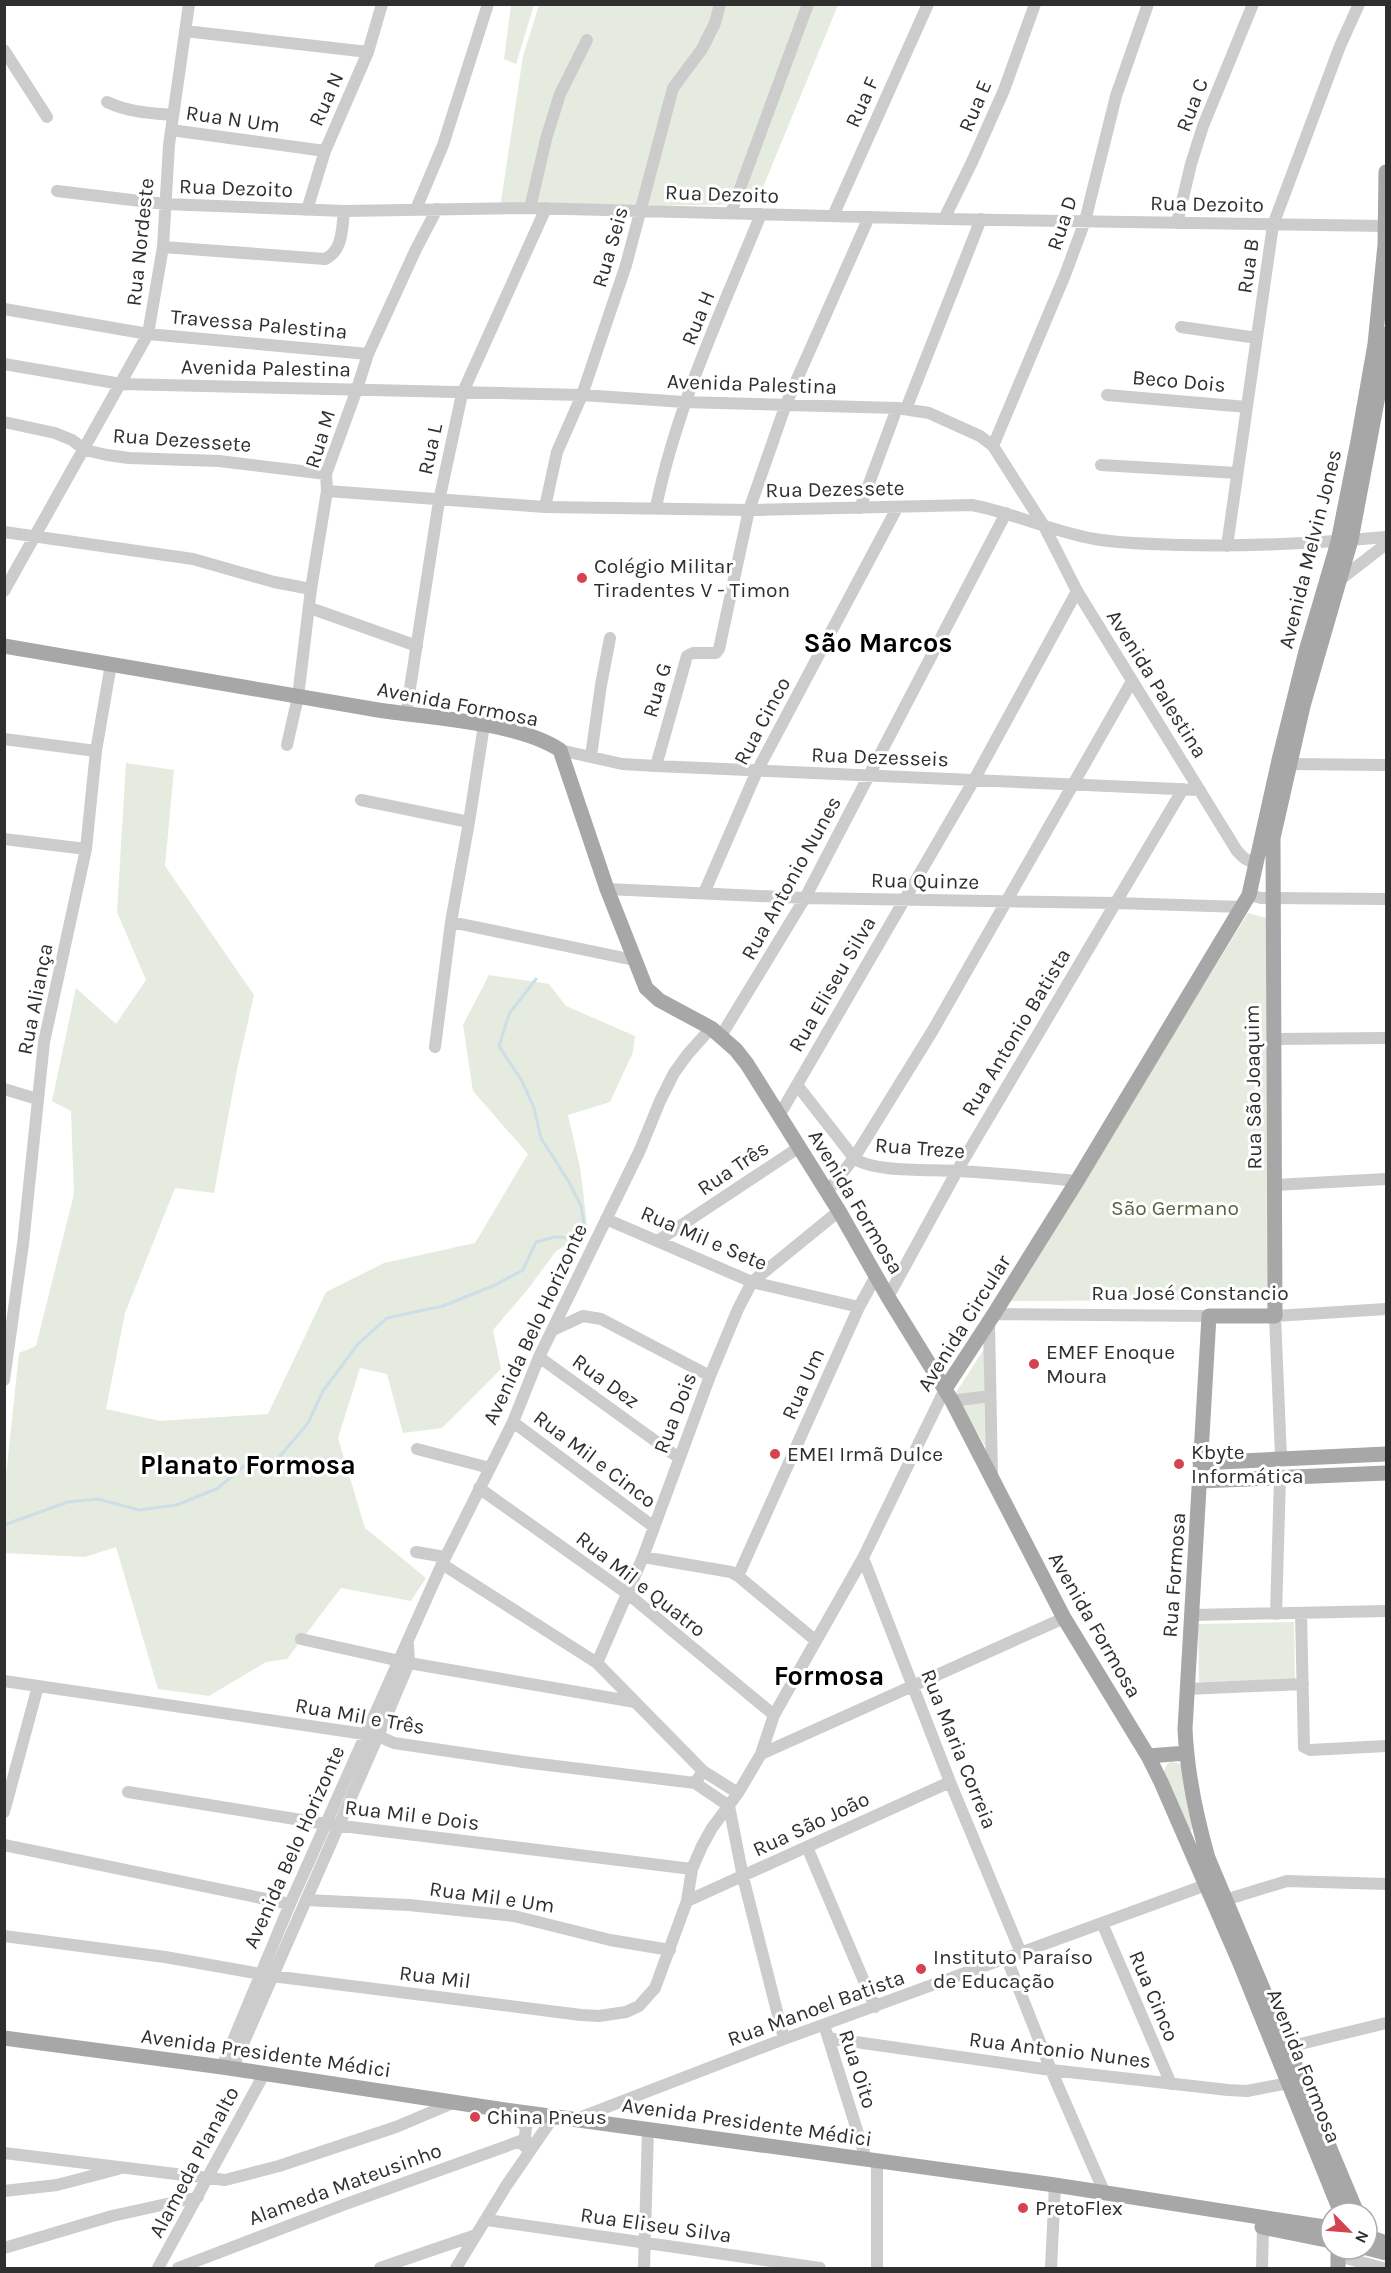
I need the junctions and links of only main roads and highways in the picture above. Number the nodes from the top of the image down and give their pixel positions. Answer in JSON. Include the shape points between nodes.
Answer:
{"nodes":[{"id":1,"x":1386,"y":172,"type":"edge"},
{"id":2,"x":1386,"y":226,"type":"edge"},
{"id":3,"x":1386,"y":245,"type":"edge"},
{"id":4,"x":1386,"y":334,"type":"edge"},
{"id":5,"x":1384,"y":377,"type":"edge"},
{"id":6,"x":1344,"y":541,"type":"junction"},
{"id":7,"x":4,"y":645,"type":"edge"},
{"id":8,"x":1272,"y":896,"type":"joint"},
{"id":9,"x":1246,"y":901,"type":"joint"},
{"id":10,"x":1209,"y":1316,"type":"joint"},
{"id":11,"x":1275,"y":1316,"type":"joint"},
{"id":12,"x":948,"y":1395,"type":"junction"},
{"id":13,"x":1386,"y":1454,"type":"edge"},
{"id":14,"x":1200,"y":1463,"type":"junction"},
{"id":15,"x":1386,"y":1473,"type":"edge"},
{"id":16,"x":1200,"y":1481,"type":"junction"},
{"id":17,"x":1185,"y":1729,"type":"joint"},
{"id":18,"x":1186,"y":1754,"type":"junction"},
{"id":19,"x":1148,"y":1756,"type":"junction"},
{"id":20,"x":1194,"y":1835,"type":"junction"},
{"id":21,"x":1244,"y":1959,"type":"junction"},
{"id":22,"x":1270,"y":2022,"type":"junction"},
{"id":23,"x":5,"y":2038,"type":"edge"},
{"id":24,"x":1336,"y":2201,"type":"edge"},
{"id":25,"x":1352,"y":2201,"type":"edge"},
{"id":26,"x":1163,"y":2202,"type":"junction"},
{"id":27,"x":1319,"y":2226,"type":"edge"},
{"id":28,"x":1319,"y":2239,"type":"edge"}],
"edges":[{"from":1,"to":2,"type":"main road","name":"Avenida Melvin Jones"},
{"from":2,"to":3,"type":"main road","name":"Avenida Melvin Jones"},
{"from":3,"to":6,"type":"main road","name":"Avenida Melvin Jones","via":[[1375,344]]},
{"from":4,"to":5,"type":"main road","name":"Avenida Melvin Jones"},
{"from":5,"to":6,"type":"main road","name":"Avenida Melvin Jones"},
{"from":6,"to":8,"type":"main road","name":"Avenida Melvin Jones","via":[[1341,579],[1303,706],[1273,838]]},
{"from":6,"to":9,"type":"main road","name":"Avenida Melvin Jones","via":[[1306,651]]},
{"from":7,"to":12,"type":"main road","name":"Avenida Formosa","via":[[484,725],[542,740],[560,750],[642,982],[652,994],[716,1032],[747,1064]]},
{"from":8,"to":11,"type":"main road","name":"Rua São Joaquim"},
{"from":9,"to":12,"type":"main road","name":"Avenida Circular"},
{"from":10,"to":11,"type":"main road","name":"Rua José Constancio"},
{"from":10,"to":14,"type":"main road","name":"Rua Formosa"},
{"from":12,"to":19,"type":"main road","name":"Avenida Formosa","via":[[1064,1618]]},
{"from":13,"to":14,"type":"main road"},
{"from":14,"to":16,"type":"main road","name":"Rua Formosa"},
{"from":15,"to":16,"type":"main road"},
{"from":16,"to":17,"type":"main road","name":"Rua Formosa"},
{"from":17,"to":18,"type":"main road","name":"Avenida Formosa"},
{"from":18,"to":19,"type":"main road"},
{"from":18,"to":20,"type":"main road","name":"Avenida Formosa"},
{"from":19,"to":20,"type":"main road","name":"Avenida Formosa"},
{"from":20,"to":21,"type":"main road","name":"Avenida Formosa","via":[[1225,1900]]},
{"from":20,"to":21,"type":"main road","name":"Avenida Formosa","via":[[1206,1885]]},
{"from":21,"to":22,"type":"main road","name":"Avenida Formosa"},
{"from":22,"to":24,"type":"main road","name":"Avenida Formosa","via":[[1288,2083]]},
{"from":22,"to":25,"type":"main road","name":"Avenida Formosa","via":[[1288,2047]]},
{"from":23,"to":26,"type":"main road","name":"Avenida Presidente Médici"},
{"from":26,"to":27,"type":"main road","name":"Avenida Presidente Médici"},
{"from":26,"to":28,"type":"main road","name":"Avenida Presidente Médici"}]}
